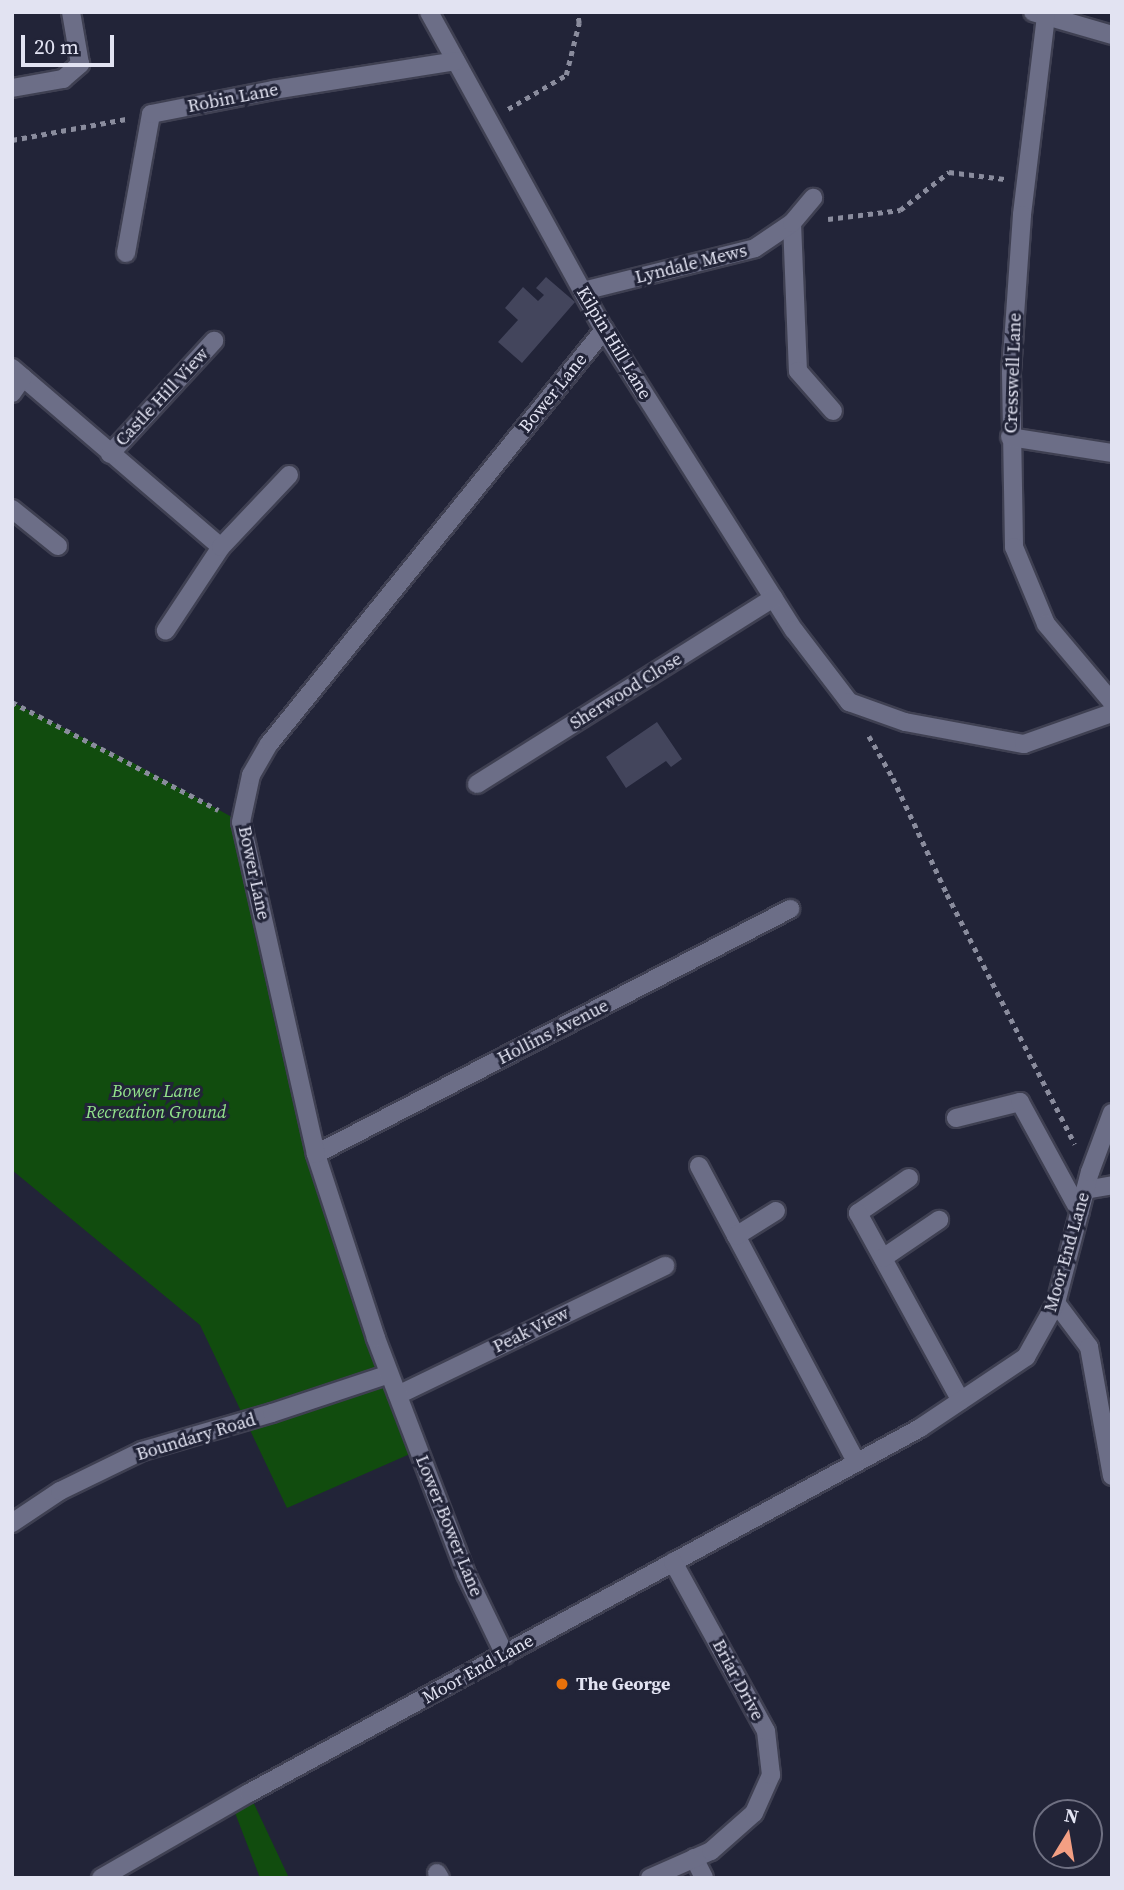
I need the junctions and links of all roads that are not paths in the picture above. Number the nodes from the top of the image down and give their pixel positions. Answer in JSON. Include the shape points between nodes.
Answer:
{"nodes":[{"id":1,"x":71,"y":12,"type":"edge"},
{"id":2,"x":429,"y":12,"type":"edge"},
{"id":3,"x":1039,"y":14,"type":"edge"},
{"id":4,"x":1112,"y":36,"type":"edge"},
{"id":5,"x":456,"y":61,"type":"junction"},
{"id":6,"x":12,"y":88,"type":"edge"},
{"id":7,"x":813,"y":198,"type":"dead end"},
{"id":8,"x":792,"y":223,"type":"junction"},
{"id":9,"x":126,"y":253,"type":"dead end"},
{"id":10,"x":583,"y":291,"type":"junction"},
{"id":11,"x":604,"y":330,"type":"junction"},
{"id":12,"x":214,"y":341,"type":"dead end"},
{"id":13,"x":18,"y":373,"type":"edge"},
{"id":14,"x":12,"y":393,"type":"edge"},
{"id":15,"x":833,"y":411,"type":"dead end"},
{"id":16,"x":1010,"y":438,"type":"junction"},
{"id":17,"x":1112,"y":453,"type":"edge"},
{"id":18,"x":110,"y":454,"type":"junction"},
{"id":19,"x":289,"y":475,"type":"dead end"},
{"id":20,"x":12,"y":509,"type":"edge"},
{"id":21,"x":58,"y":546,"type":"dead end"},
{"id":22,"x":221,"y":547,"type":"junction"},
{"id":23,"x":774,"y":598,"type":"junction"},
{"id":24,"x":166,"y":630,"type":"dead end"},
{"id":25,"x":1112,"y":702,"type":"edge"},
{"id":26,"x":1112,"y":713,"type":"edge"},
{"id":27,"x":477,"y":784,"type":"dead end"},
{"id":28,"x":790,"y":909,"type":"dead end"},
{"id":29,"x":1112,"y":1113,"type":"edge"},
{"id":30,"x":956,"y":1118,"type":"dead end"},
{"id":31,"x":316,"y":1154,"type":"junction"},
{"id":32,"x":699,"y":1166,"type":"dead end"},
{"id":33,"x":909,"y":1178,"type":"dead end"},
{"id":34,"x":1088,"y":1181,"type":"junction"},
{"id":35,"x":1112,"y":1185,"type":"edge"},
{"id":36,"x":776,"y":1211,"type":"dead end"},
{"id":37,"x":1080,"y":1212,"type":"junction"},
{"id":38,"x":939,"y":1220,"type":"dead end"},
{"id":39,"x":736,"y":1236,"type":"junction"},
{"id":40,"x":883,"y":1258,"type":"junction"},
{"id":41,"x":665,"y":1266,"type":"dead end"},
{"id":42,"x":1056,"y":1303,"type":"junction"},
{"id":43,"x":389,"y":1374,"type":"junction"},
{"id":44,"x":398,"y":1395,"type":"junction"},
{"id":45,"x":961,"y":1401,"type":"junction"},
{"id":46,"x":857,"y":1463,"type":"junction"},
{"id":47,"x":1112,"y":1476,"type":"edge"},
{"id":48,"x":12,"y":1523,"type":"edge"},
{"id":49,"x":673,"y":1562,"type":"junction"},
{"id":50,"x":505,"y":1655,"type":"junction"},
{"id":51,"x":694,"y":1858,"type":"junction"},
{"id":52,"x":101,"y":1878,"type":"edge"},
{"id":53,"x":650,"y":1878,"type":"edge"},
{"id":54,"x":704,"y":1878,"type":"edge"}],
"edges":[{"from":1,"to":6,"type":"street","via":[[80,64],[64,79]]},
{"from":2,"to":5,"type":"street","name":"Kilpin Hill Lane"},
{"from":3,"to":4,"type":"street"},
{"from":3,"to":16,"type":"street","name":"Cresswell Lane"},
{"from":5,"to":9,"type":"street","name":"Robin Lane","via":[[151,114]]},
{"from":5,"to":10,"type":"street","name":"Kilpin Hill Lane"},
{"from":7,"to":8,"type":"street","name":"Lyndale Mews"},
{"from":8,"to":10,"type":"street","name":"Lyndale Mews","via":[[755,248]]},
{"from":8,"to":15,"type":"street","via":[[797,371]]},
{"from":10,"to":11,"type":"street","name":"Kilpin Hill Lane"},
{"from":11,"to":23,"type":"street","name":"Kilpin Hill Lane"},
{"from":11,"to":31,"type":"street","name":"Bower Lane","via":[[269,744],[251,775],[241,822]]},
{"from":12,"to":18,"type":"street","name":"Castle Hill View"},
{"from":13,"to":14,"type":"street","name":"Castle Hill View"},
{"from":13,"to":18,"type":"street","name":"Castle Hill View"},
{"from":16,"to":17,"type":"street"},
{"from":16,"to":25,"type":"street","name":"Cresswell Lane","via":[[1014,547],[1046,624]]},
{"from":18,"to":22,"type":"street","name":"Castle Hill View"},
{"from":19,"to":22,"type":"street"},
{"from":20,"to":21,"type":"street"},
{"from":22,"to":24,"type":"street"},
{"from":23,"to":26,"type":"street","name":"Kilpin Hill Lane","via":[[849,702],[905,722],[1024,744]]},
{"from":23,"to":27,"type":"street","name":"Sherwood Close"},
{"from":28,"to":31,"type":"street","name":"Hollins Avenue"},
{"from":29,"to":34,"type":"street","name":"Moor End Lane"},
{"from":30,"to":37,"type":"street","via":[[1020,1102]]},
{"from":31,"to":43,"type":"street","name":"Bower Lane"},
{"from":32,"to":39,"type":"street"},
{"from":33,"to":40,"type":"street","via":[[858,1213]]},
{"from":34,"to":35,"type":"street"},
{"from":34,"to":37,"type":"street","name":"Moor End Lane"},
{"from":36,"to":39,"type":"street"},
{"from":37,"to":42,"type":"street","name":"Moor End Lane"},
{"from":38,"to":40,"type":"street"},
{"from":39,"to":46,"type":"street"},
{"from":40,"to":45,"type":"street"},
{"from":41,"to":44,"type":"street","name":"Peak View"},
{"from":42,"to":45,"type":"street","name":"Moor End Lane","via":[[1026,1357]]},
{"from":42,"to":47,"type":"street","via":[[1089,1348]]},
{"from":43,"to":44,"type":"street","name":"Bower Lane"},
{"from":43,"to":48,"type":"street","name":"Boundary Road","via":[[142,1451],[60,1491]]},
{"from":44,"to":50,"type":"street","name":"Lower Bower Lane","via":[[466,1574]]},
{"from":45,"to":46,"type":"street","name":"Moor End Lane"},
{"from":46,"to":49,"type":"street","name":"Moor End Lane"},
{"from":49,"to":50,"type":"street","name":"Moor End Lane"},
{"from":49,"to":51,"type":"street","name":"Briar Drive","via":[[766,1731],[771,1775],[754,1813],[711,1851]]},
{"from":50,"to":52,"type":"street","name":"Moor End Lane"},
{"from":51,"to":53,"type":"street","name":"Briar Drive"},
{"from":51,"to":54,"type":"street"}]}
